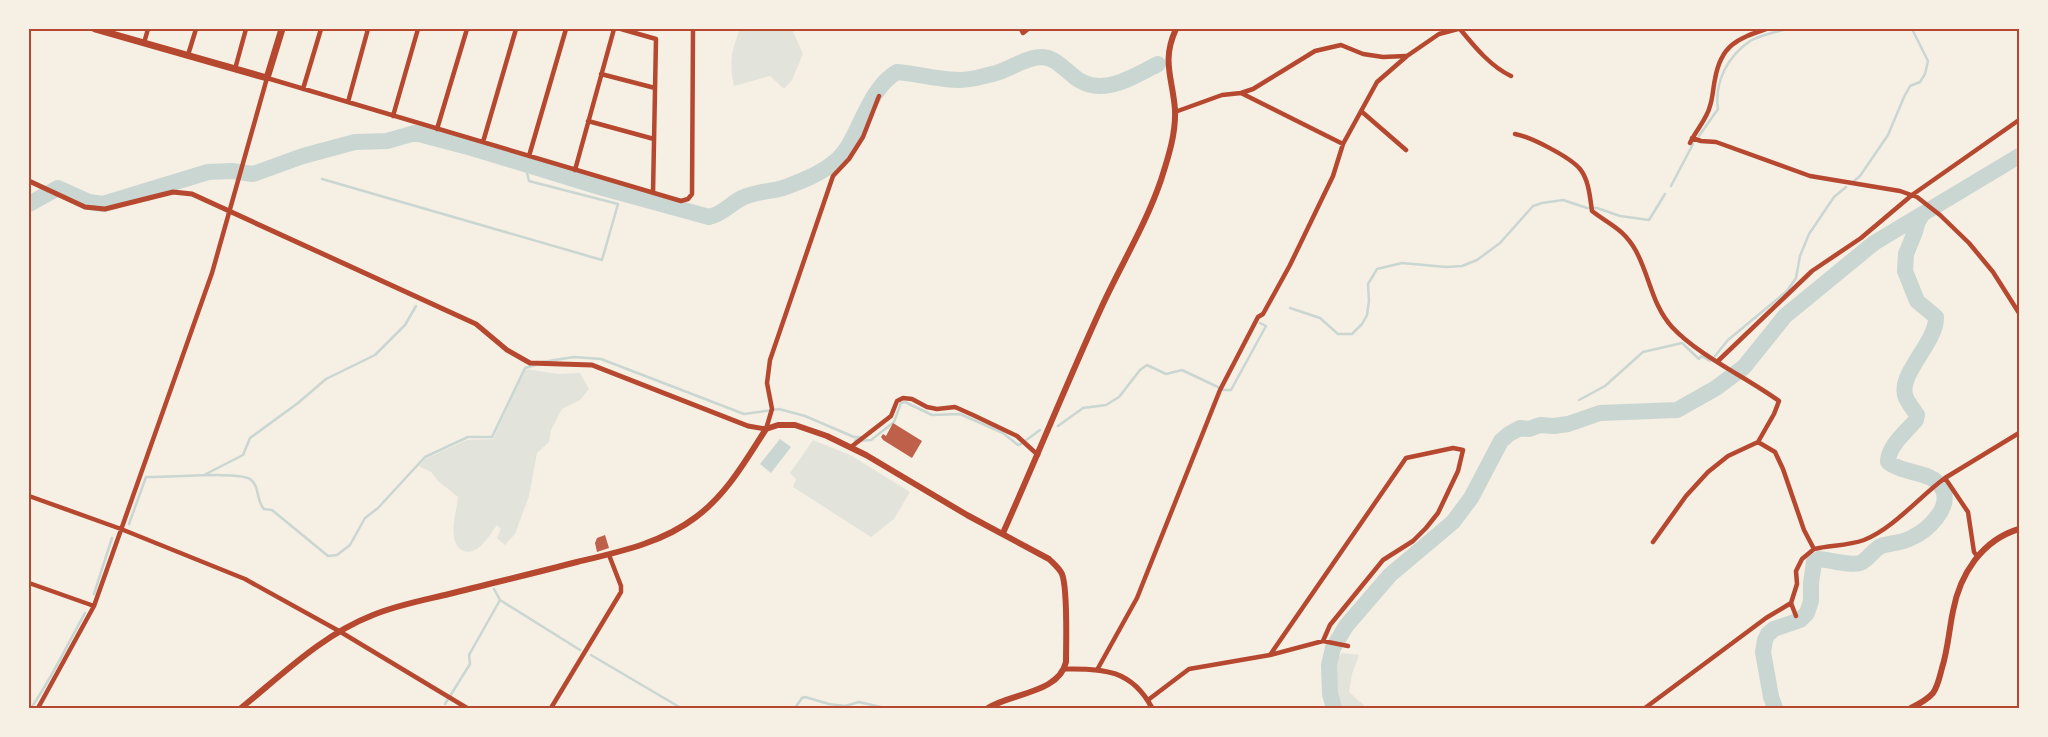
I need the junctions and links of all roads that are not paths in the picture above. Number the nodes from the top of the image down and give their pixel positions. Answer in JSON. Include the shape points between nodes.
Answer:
{"nodes":[{"id":1,"x":96,"y":29,"type":"edge"},
{"id":2,"x":148,"y":29,"type":"edge"},
{"id":3,"x":196,"y":29,"type":"edge"},
{"id":4,"x":246,"y":29,"type":"edge"},
{"id":5,"x":282,"y":29,"type":"edge"},
{"id":6,"x":321,"y":29,"type":"edge"},
{"id":7,"x":368,"y":29,"type":"edge"},
{"id":8,"x":418,"y":29,"type":"edge"},
{"id":9,"x":467,"y":29,"type":"edge"},
{"id":10,"x":516,"y":29,"type":"edge"},
{"id":11,"x":566,"y":29,"type":"edge"},
{"id":12,"x":614,"y":29,"type":"edge"},
{"id":13,"x":621,"y":29,"type":"edge"},
{"id":14,"x":693,"y":29,"type":"edge"},
{"id":15,"x":1020,"y":29,"type":"edge"},
{"id":16,"x":1028,"y":29,"type":"edge"},
{"id":17,"x":1176,"y":29,"type":"edge"},
{"id":18,"x":1459,"y":29,"type":"edge"},
{"id":19,"x":1766,"y":29,"type":"edge"},
{"id":20,"x":144,"y":43,"type":"junction"},
{"id":21,"x":188,"y":56,"type":"junction"},
{"id":22,"x":1407,"y":56,"type":"junction"},
{"id":23,"x":235,"y":69,"type":"junction"},
{"id":24,"x":601,"y":74,"type":"junction"},
{"id":25,"x":1511,"y":76,"type":"dead end"},
{"id":26,"x":267,"y":78,"type":"junction"},
{"id":27,"x":655,"y":88,"type":"junction"},
{"id":28,"x":303,"y":89,"type":"junction"},
{"id":29,"x":1241,"y":93,"type":"junction"},
{"id":30,"x":879,"y":96,"type":"dead end"},
{"id":31,"x":348,"y":102,"type":"junction"},
{"id":32,"x":1361,"y":111,"type":"junction"},
{"id":33,"x":1175,"y":112,"type":"junction"},
{"id":34,"x":393,"y":116,"type":"junction"},
{"id":35,"x":2019,"y":120,"type":"edge"},
{"id":36,"x":588,"y":121,"type":"junction"},
{"id":37,"x":438,"y":129,"type":"junction"},
{"id":38,"x":1515,"y":134,"type":"dead end"},
{"id":39,"x":654,"y":139,"type":"junction"},
{"id":40,"x":483,"y":142,"type":"junction"},
{"id":41,"x":1343,"y":144,"type":"junction"},
{"id":42,"x":1406,"y":150,"type":"dead end"},
{"id":43,"x":529,"y":156,"type":"junction"},
{"id":44,"x":575,"y":170,"type":"junction"},
{"id":45,"x":29,"y":181,"type":"edge"},
{"id":46,"x":653,"y":193,"type":"junction"},
{"id":47,"x":1914,"y":196,"type":"junction"},
{"id":48,"x":229,"y":210,"type":"junction"},
{"id":49,"x":2019,"y":313,"type":"edge"},
{"id":50,"x":1720,"y":363,"type":"junction"},
{"id":51,"x":766,"y":429,"type":"junction"},
{"id":52,"x":2019,"y":433,"type":"edge"},
{"id":53,"x":1758,"y":442,"type":"junction"},
{"id":54,"x":851,"y":447,"type":"junction"},
{"id":55,"x":1038,"y":455,"type":"junction"},
{"id":56,"x":1943,"y":479,"type":"junction"},
{"id":57,"x":29,"y":496,"type":"edge"},
{"id":58,"x":122,"y":529,"type":"junction"},
{"id":59,"x":2019,"y":529,"type":"edge"},
{"id":60,"x":1003,"y":533,"type":"junction"},
{"id":61,"x":1653,"y":542,"type":"dead end"},
{"id":62,"x":1814,"y":549,"type":"junction"},
{"id":63,"x":609,"y":555,"type":"junction"},
{"id":64,"x":1977,"y":556,"type":"junction"},
{"id":65,"x":29,"y":583,"type":"edge"},
{"id":66,"x":1791,"y":603,"type":"junction"},
{"id":67,"x":94,"y":606,"type":"junction"},
{"id":68,"x":1796,"y":616,"type":"dead end"},
{"id":69,"x":339,"y":630,"type":"junction"},
{"id":70,"x":1323,"y":641,"type":"junction"},
{"id":71,"x":1348,"y":646,"type":"dead end"},
{"id":72,"x":1270,"y":655,"type":"junction"},
{"id":73,"x":1064,"y":670,"type":"junction"},
{"id":74,"x":1097,"y":670,"type":"junction"},
{"id":75,"x":1148,"y":700,"type":"junction"},
{"id":76,"x":38,"y":708,"type":"edge"},
{"id":77,"x":241,"y":708,"type":"edge"},
{"id":78,"x":467,"y":708,"type":"edge"},
{"id":79,"x":551,"y":708,"type":"edge"},
{"id":80,"x":988,"y":708,"type":"edge"},
{"id":81,"x":1152,"y":708,"type":"edge"},
{"id":82,"x":1645,"y":708,"type":"edge"},
{"id":83,"x":1911,"y":708,"type":"edge"}],
"edges":[{"from":1,"to":20,"type":"main road"},
{"from":2,"to":20,"type":"street"},
{"from":3,"to":21,"type":"street"},
{"from":4,"to":23,"type":"street"},
{"from":5,"to":26,"type":"main road"},
{"from":6,"to":28,"type":"street"},
{"from":7,"to":31,"type":"street"},
{"from":8,"to":34,"type":"street"},
{"from":9,"to":37,"type":"street"},
{"from":10,"to":40,"type":"street"},
{"from":11,"to":43,"type":"street"},
{"from":12,"to":24,"type":"street"},
{"from":13,"to":27,"type":"street","via":[[656,39]]},
{"from":14,"to":46,"type":"street","via":[[692,194],[681,201]]},
{"from":15,"to":16,"type":"street","via":[[1023,33]]},
{"from":17,"to":33,"type":"main road","via":[[1168,59]]},
{"from":18,"to":22,"type":"street","via":[[1439,34]]},
{"from":18,"to":25,"type":"street","via":[[1502,72]]},
{"from":19,"to":47,"type":"street","via":[[1738,39],[1728,49],[1715,76],[1707,116],[1691,140],[1716,142],[1810,176]]},
{"from":20,"to":21,"type":"main road"},
{"from":21,"to":23,"type":"main road"},
{"from":22,"to":29,"type":"street","via":[[1383,58],[1341,45],[1324,47]]},
{"from":22,"to":32,"type":"street","via":[[1377,82]]},
{"from":23,"to":26,"type":"main road"},
{"from":24,"to":27,"type":"street"},
{"from":24,"to":36,"type":"street"},
{"from":26,"to":28,"type":"street"},
{"from":26,"to":48,"type":"street"},
{"from":27,"to":39,"type":"street"},
{"from":28,"to":31,"type":"street"},
{"from":29,"to":33,"type":"street","via":[[1222,95]]},
{"from":29,"to":41,"type":"street"},
{"from":30,"to":51,"type":"street","via":[[863,137],[833,176],[773,351],[767,383],[772,409]]},
{"from":31,"to":34,"type":"street"},
{"from":32,"to":41,"type":"street"},
{"from":32,"to":42,"type":"street"},
{"from":33,"to":55,"type":"main road","via":[[1170,149],[1148,214],[1108,292]]},
{"from":34,"to":37,"type":"street"},
{"from":35,"to":47,"type":"street"},
{"from":36,"to":39,"type":"street"},
{"from":36,"to":44,"type":"street"},
{"from":37,"to":40,"type":"street"},
{"from":38,"to":50,"type":"street","via":[[1528,137],[1580,168],[1592,211],[1620,230],[1636,251],[1655,302],[1671,326],[1688,342]]},
{"from":39,"to":46,"type":"street"},
{"from":40,"to":43,"type":"street"},
{"from":41,"to":74,"type":"street","via":[[1333,176],[1290,265],[1263,314],[1258,317],[1220,390],[1137,598]]},
{"from":43,"to":44,"type":"street"},
{"from":44,"to":46,"type":"street"},
{"from":45,"to":48,"type":"street","via":[[93,209],[182,192]]},
{"from":47,"to":49,"type":"street","via":[[1969,243],[1993,272]]},
{"from":47,"to":50,"type":"street","via":[[1812,272]]},
{"from":48,"to":51,"type":"street","via":[[476,324],[507,350],[530,363],[592,365],[748,426]]},
{"from":48,"to":58,"type":"street","via":[[212,273]]},
{"from":50,"to":53,"type":"street","via":[[1779,401]]},
{"from":51,"to":54,"type":"main road","via":[[783,425],[803,427]]},
{"from":51,"to":63,"type":"main road","via":[[726,488],[696,517],[666,535]]},
{"from":52,"to":56,"type":"street"},
{"from":53,"to":61,"type":"street","via":[[1728,456],[1708,472]]},
{"from":53,"to":62,"type":"street","via":[[1775,452]]},
{"from":54,"to":55,"type":"street","via":[[891,416],[897,401],[903,398],[937,409],[955,407],[1016,436]]},
{"from":54,"to":60,"type":"main road","via":[[966,515]]},
{"from":55,"to":60,"type":"main road"},
{"from":56,"to":62,"type":"street","via":[[1896,519],[1866,539],[1845,546]]},
{"from":56,"to":64,"type":"street","via":[[1968,512]]},
{"from":57,"to":58,"type":"street"},
{"from":58,"to":67,"type":"street"},
{"from":58,"to":69,"type":"street","via":[[245,579]]},
{"from":59,"to":64,"type":"main road","via":[[1992,541]]},
{"from":60,"to":73,"type":"main road","via":[[1049,559],[1062,574]]},
{"from":62,"to":66,"type":"street","via":[[1802,559],[1796,571],[1797,584]]},
{"from":63,"to":69,"type":"main road","via":[[410,603],[374,614]]},
{"from":63,"to":79,"type":"street","via":[[622,586],[621,592]]},
{"from":64,"to":83,"type":"main road","via":[[1958,590],[1947,653],[1934,691]]},
{"from":65,"to":67,"type":"street"},
{"from":66,"to":68,"type":"street"},
{"from":66,"to":82,"type":"street"},
{"from":67,"to":76,"type":"street"},
{"from":69,"to":77,"type":"main road"},
{"from":69,"to":78,"type":"street"},
{"from":70,"to":71,"type":"street"},
{"from":70,"to":72,"type":"street"},
{"from":70,"to":72,"type":"street","via":[[1330,625],[1383,560],[1413,541],[1438,513],[1458,471],[1463,450],[1453,448],[1406,458]]},
{"from":72,"to":75,"type":"street","via":[[1189,669]]},
{"from":73,"to":74,"type":"street"},
{"from":73,"to":80,"type":"main road","via":[[1044,687]]},
{"from":74,"to":75,"type":"street","via":[[1118,673],[1135,684]]},
{"from":75,"to":81,"type":"street"}]}
